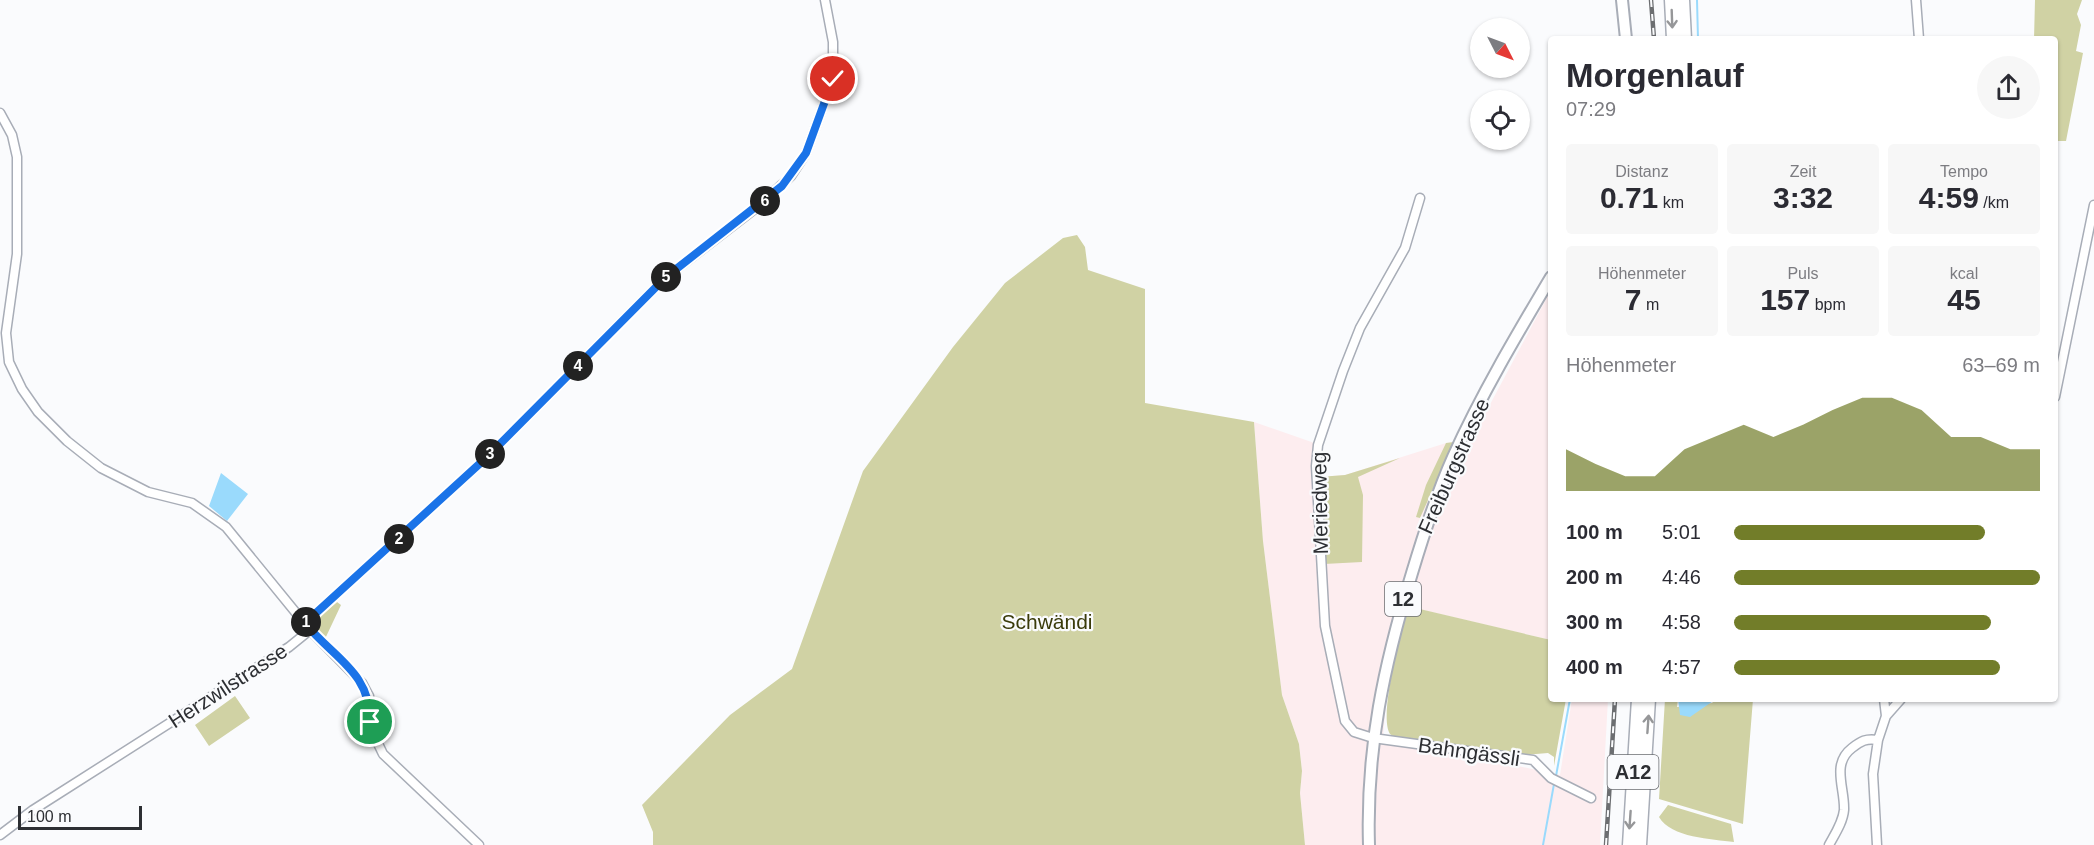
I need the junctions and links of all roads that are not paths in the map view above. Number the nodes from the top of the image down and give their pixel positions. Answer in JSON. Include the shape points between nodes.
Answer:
{"nodes":[{"id":1,"x":825,"y":0,"type":"edge"},
{"id":2,"x":1622,"y":0,"type":"edge"},
{"id":3,"x":1671,"y":0,"type":"edge"},
{"id":4,"x":1683,"y":0,"type":"edge"},
{"id":5,"x":1916,"y":0,"type":"edge"},
{"id":6,"x":1626,"y":36,"type":"edge"},
{"id":7,"x":1673,"y":36,"type":"edge"},
{"id":8,"x":1684,"y":36,"type":"edge"},
{"id":9,"x":1919,"y":36,"type":"edge"},
{"id":10,"x":0,"y":113,"type":"edge"},
{"id":11,"x":1420,"y":198,"type":"dead end"},
{"id":12,"x":2094,"y":205,"type":"edge"},
{"id":13,"x":1548,"y":283,"type":"edge"},
{"id":14,"x":2058,"y":382,"type":"edge"},
{"id":15,"x":308,"y":626,"type":"junction"},
{"id":16,"x":1638,"y":702,"type":"edge"},
{"id":17,"x":1649,"y":702,"type":"edge"},
{"id":18,"x":1884,"y":702,"type":"edge"},
{"id":19,"x":1898,"y":702,"type":"edge"},
{"id":20,"x":1886,"y":716,"type":"junction"},
{"id":21,"x":1373,"y":738,"type":"junction"},
{"id":22,"x":1878,"y":740,"type":"junction"},
{"id":23,"x":1591,"y":798,"type":"dead end"},
{"id":24,"x":0,"y":835,"type":"edge"},
{"id":25,"x":479,"y":845,"type":"edge"},
{"id":26,"x":1369,"y":845,"type":"edge"},
{"id":27,"x":1629,"y":845,"type":"edge"},
{"id":28,"x":1640,"y":845,"type":"edge"},
{"id":29,"x":1829,"y":845,"type":"edge"},
{"id":30,"x":1876,"y":845,"type":"edge"}],
"edges":[{"from":1,"to":15,"type":"street","name":"Herzwilstrasse","via":[[833,42],[833,79],[806,153],[791,176],[760,205],[666,277],[487,457]]},
{"from":2,"to":6,"type":"main road"},
{"from":3,"to":7,"type":"highway","one_way":true},
{"from":4,"to":8,"type":"highway"},
{"from":5,"to":9,"type":"street"},
{"from":10,"to":15,"type":"street","via":[[12,135],[17,157],[17,254],[6,333],[9,362],[22,389],[60,434],[101,468],[133,486],[192,503],[214,516]]},
{"from":11,"to":21,"type":"street","name":"Meriedweg","via":[[1402,256],[1360,328],[1317,456],[1323,606],[1329,645],[1345,721],[1354,732]]},
{"from":12,"to":14,"type":"street"},
{"from":13,"to":21,"type":"main road","name":"Freiburgstrasse","number":"12","via":[[1484,396],[1438,492],[1393,633]]},
{"from":15,"to":24,"type":"street","name":"Herzwilstrasse","via":[[280,653]]},
{"from":15,"to":25,"type":"street","via":[[362,683],[369,696],[372,730],[383,754]]},
{"from":16,"to":27,"type":"highway","number":"A12","one_way":true},
{"from":28,"to":17,"type":"highway","number":"A12","one_way":true},
{"from":18,"to":20,"type":"street"},
{"from":19,"to":20,"type":"street"},
{"from":20,"to":22,"type":"street"},
{"from":21,"to":23,"type":"street","name":"Bahngässli","via":[[1533,760],[1551,778]]},
{"from":21,"to":26,"type":"main road","name":"Freiburgstrasse","number":"12"},
{"from":22,"to":29,"type":"street","via":[[1865,739],[1842,759],[1844,810]]},
{"from":22,"to":30,"type":"street","via":[[1873,774]]}]}
